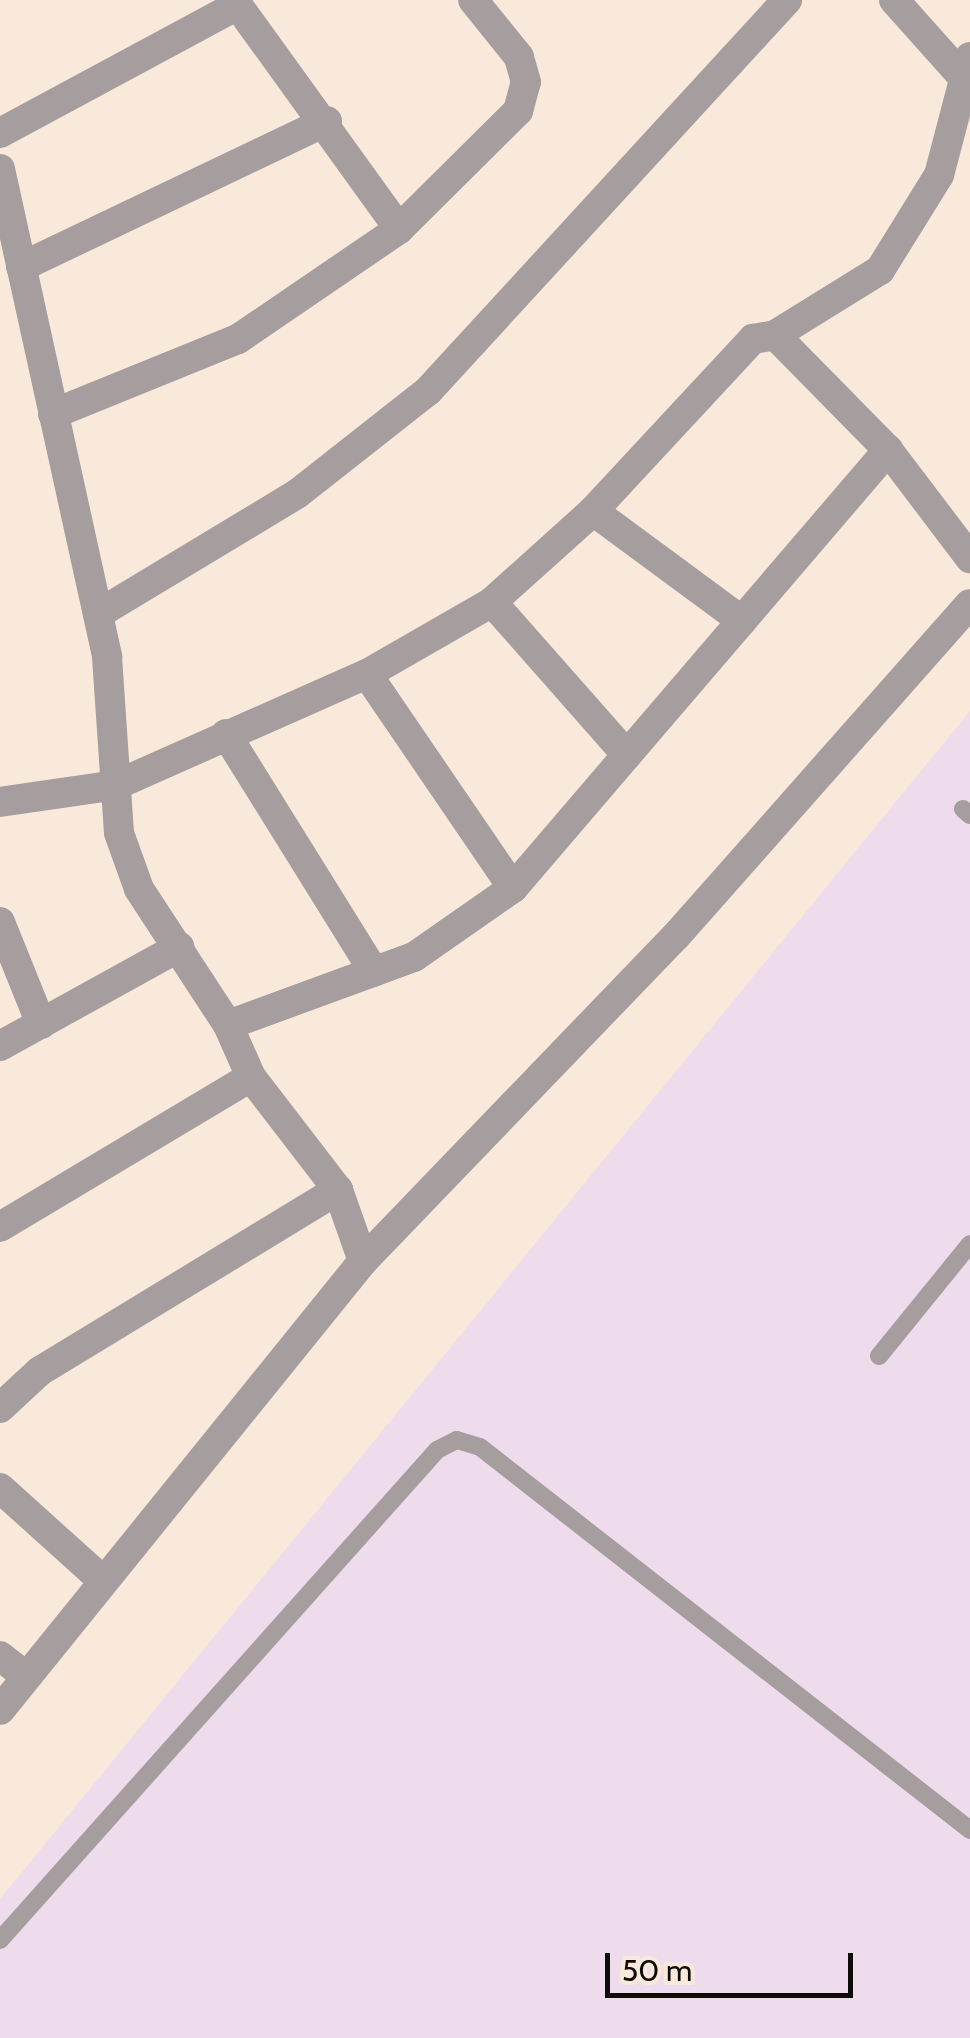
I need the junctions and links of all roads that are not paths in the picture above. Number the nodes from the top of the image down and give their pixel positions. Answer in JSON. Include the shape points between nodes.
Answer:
{"nodes":[{"id":1,"x":473,"y":0,"type":"edge"},
{"id":2,"x":787,"y":0,"type":"edge"},
{"id":3,"x":894,"y":0,"type":"edge"},
{"id":4,"x":236,"y":3,"type":"edge"},
{"id":5,"x":966,"y":66,"type":"edge"},
{"id":6,"x":327,"y":122,"type":"junction"},
{"id":7,"x":0,"y":133,"type":"edge"},
{"id":8,"x":0,"y":169,"type":"edge"},
{"id":9,"x":398,"y":229,"type":"junction"},
{"id":10,"x":21,"y":267,"type":"junction"},
{"id":11,"x":775,"y":336,"type":"junction"},
{"id":12,"x":53,"y":414,"type":"junction"},
{"id":13,"x":888,"y":450,"type":"junction"},
{"id":14,"x":593,"y":511,"type":"junction"},
{"id":15,"x":964,"y":537,"type":"edge"},
{"id":16,"x":492,"y":602,"type":"junction"},
{"id":17,"x":970,"y":604,"type":"edge"},
{"id":18,"x":98,"y":614,"type":"junction"},
{"id":19,"x":742,"y":621,"type":"junction"},
{"id":20,"x":366,"y":674,"type":"junction"},
{"id":21,"x":226,"y":734,"type":"junction"},
{"id":22,"x":627,"y":755,"type":"junction"},
{"id":23,"x":116,"y":785,"type":"junction"},
{"id":24,"x":0,"y":802,"type":"edge"},
{"id":25,"x":513,"y":888,"type":"junction"},
{"id":26,"x":0,"y":922,"type":"edge"},
{"id":27,"x":180,"y":947,"type":"junction"},
{"id":28,"x":374,"y":972,"type":"junction"},
{"id":29,"x":41,"y":1024,"type":"junction"},
{"id":30,"x":228,"y":1025,"type":"junction"},
{"id":31,"x":0,"y":1046,"type":"edge"},
{"id":32,"x":251,"y":1077,"type":"junction"},
{"id":33,"x":338,"y":1190,"type":"junction"},
{"id":34,"x":0,"y":1227,"type":"edge"},
{"id":35,"x":970,"y":1244,"type":"edge"},
{"id":36,"x":363,"y":1261,"type":"junction"},
{"id":37,"x":879,"y":1356,"type":"dead end"},
{"id":38,"x":0,"y":1408,"type":"edge"},
{"id":39,"x":0,"y":1488,"type":"edge"},
{"id":40,"x":101,"y":1579,"type":"junction"},
{"id":41,"x":0,"y":1656,"type":"edge"},
{"id":42,"x":26,"y":1676,"type":"junction"},
{"id":43,"x":0,"y":1710,"type":"edge"},
{"id":44,"x":970,"y":1830,"type":"edge"},
{"id":45,"x":0,"y":1940,"type":"edge"}],
"edges":[{"from":1,"to":9,"type":"street","via":[[519,57],[526,82],[518,111]]},
{"from":2,"to":18,"type":"street","via":[[428,390],[297,494]]},
{"from":3,"to":5,"type":"street"},
{"from":4,"to":6,"type":"street"},
{"from":4,"to":7,"type":"street"},
{"from":5,"to":11,"type":"street","via":[[939,176],[880,270]]},
{"from":6,"to":9,"type":"street"},
{"from":6,"to":10,"type":"street"},
{"from":8,"to":10,"type":"street"},
{"from":9,"to":12,"type":"street","via":[[238,340]]},
{"from":10,"to":12,"type":"street"},
{"from":11,"to":13,"type":"street"},
{"from":11,"to":14,"type":"street","via":[[752,339]]},
{"from":12,"to":18,"type":"street"},
{"from":13,"to":15,"type":"street"},
{"from":13,"to":19,"type":"street"},
{"from":14,"to":16,"type":"street"},
{"from":14,"to":19,"type":"street"},
{"from":16,"to":20,"type":"street"},
{"from":16,"to":22,"type":"street"},
{"from":17,"to":36,"type":"street","via":[[676,936]]},
{"from":18,"to":23,"type":"street"},
{"from":19,"to":22,"type":"street"},
{"from":20,"to":21,"type":"street"},
{"from":20,"to":25,"type":"street"},
{"from":21,"to":23,"type":"street"},
{"from":21,"to":28,"type":"street"},
{"from":22,"to":25,"type":"street"},
{"from":23,"to":24,"type":"street"},
{"from":23,"to":27,"type":"street","via":[[119,833],[139,888]]},
{"from":25,"to":28,"type":"street","via":[[414,957]]},
{"from":26,"to":29,"type":"street"},
{"from":27,"to":29,"type":"street"},
{"from":27,"to":30,"type":"street"},
{"from":28,"to":30,"type":"street"},
{"from":29,"to":31,"type":"street"},
{"from":30,"to":32,"type":"street"},
{"from":32,"to":33,"type":"street"},
{"from":32,"to":34,"type":"street"},
{"from":33,"to":36,"type":"street"},
{"from":33,"to":38,"type":"street","via":[[40,1372]]},
{"from":35,"to":37,"type":"lane"},
{"from":36,"to":40,"type":"street"},
{"from":39,"to":40,"type":"street"},
{"from":40,"to":42,"type":"street"},
{"from":41,"to":42,"type":"street"},
{"from":42,"to":43,"type":"street"},
{"from":44,"to":45,"type":"lane","via":[[480,1447],[457,1440],[436,1450]]}]}
